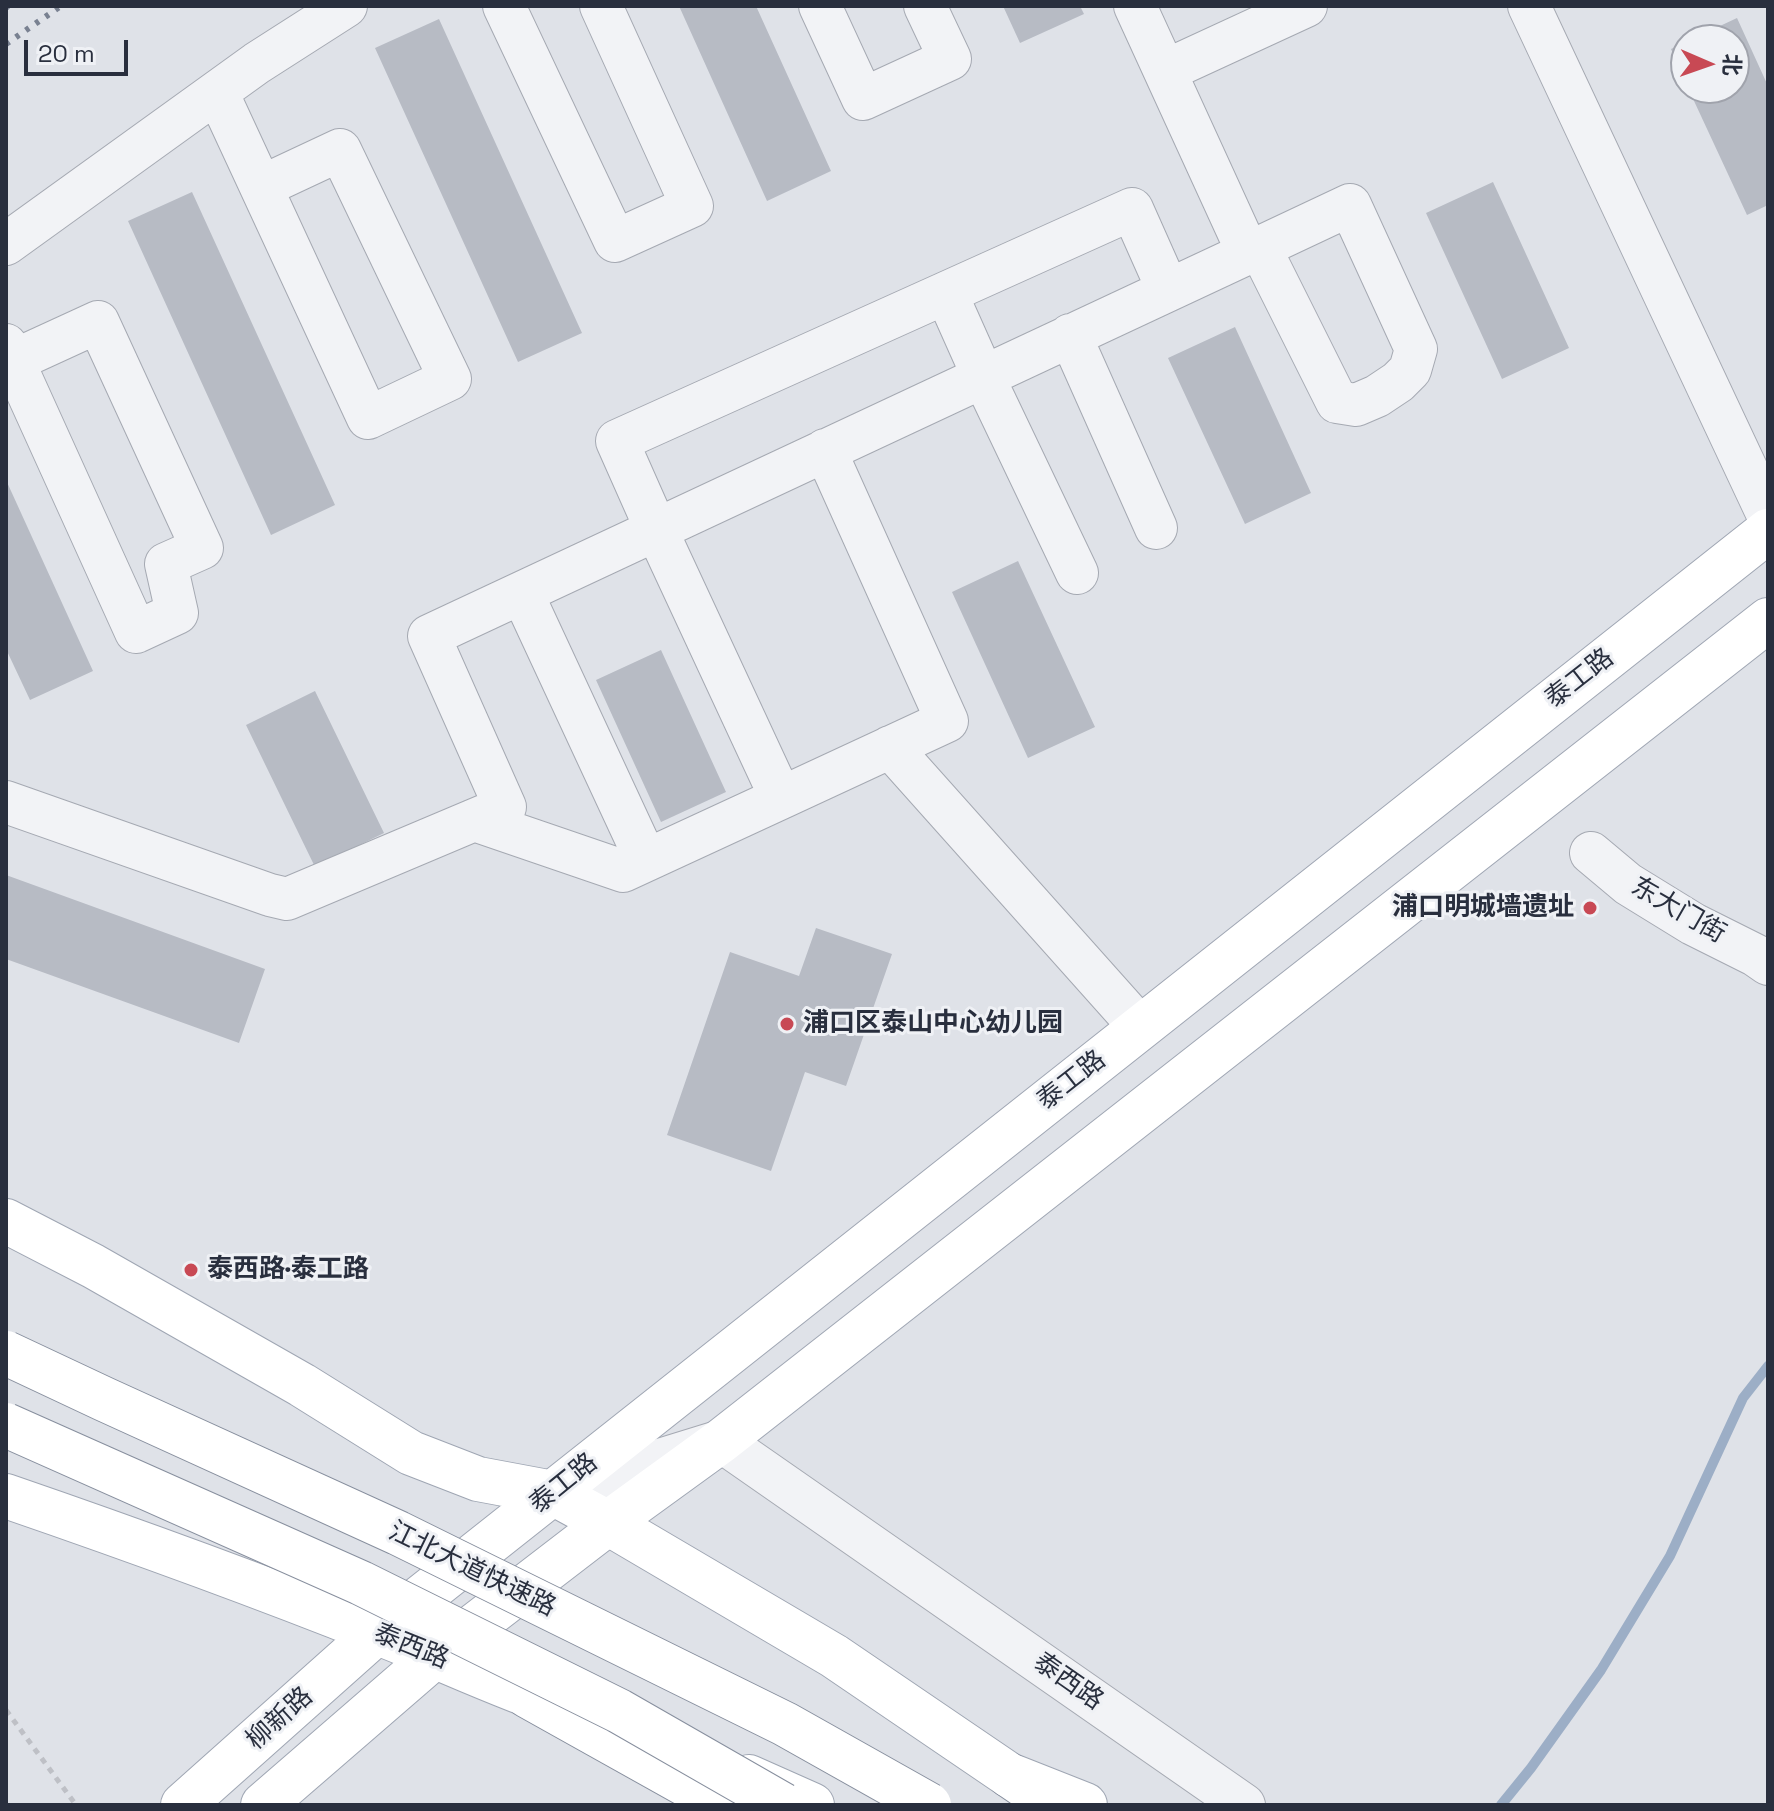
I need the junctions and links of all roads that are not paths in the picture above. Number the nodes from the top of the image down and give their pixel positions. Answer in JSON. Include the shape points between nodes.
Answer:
{"nodes":[{"id":1,"x":346,"y":6,"type":"edge"},
{"id":2,"x":601,"y":6,"type":"edge"},
{"id":3,"x":820,"y":6,"type":"edge"},
{"id":4,"x":925,"y":6,"type":"edge"},
{"id":5,"x":1135,"y":6,"type":"edge"},
{"id":6,"x":1306,"y":6,"type":"edge"},
{"id":7,"x":517,"y":10,"type":"edge"},
{"id":8,"x":1541,"y":13,"type":"edge"},
{"id":9,"x":1165,"y":71,"type":"junction"},
{"id":10,"x":217,"y":92,"type":"junction"},
{"id":11,"x":261,"y":187,"type":"junction"},
{"id":12,"x":6,"y":244,"type":"edge"},
{"id":13,"x":1254,"y":250,"type":"junction"},
{"id":14,"x":1168,"y":290,"type":"junction"},
{"id":15,"x":946,"y":293,"type":"junction"},
{"id":16,"x":1070,"y":335,"type":"junction"},
{"id":17,"x":10,"y":353,"type":"edge"},
{"id":18,"x":983,"y":376,"type":"junction"},
{"id":19,"x":825,"y":450,"type":"junction"},
{"id":20,"x":1768,"y":515,"type":"edge"},
{"id":21,"x":1156,"y":528,"type":"dead end"},
{"id":22,"x":656,"y":529,"type":"junction"},
{"id":23,"x":1768,"y":531,"type":"edge"},
{"id":24,"x":1077,"y":573,"type":"dead end"},
{"id":25,"x":522,"y":593,"type":"junction"},
{"id":26,"x":1768,"y":620,"type":"edge"},
{"id":27,"x":890,"y":747,"type":"junction"},
{"id":28,"x":781,"y":798,"type":"junction"},
{"id":29,"x":6,"y":802,"type":"edge"},
{"id":30,"x":474,"y":820,"type":"junction"},
{"id":31,"x":1591,"y":853,"type":"dead end"},
{"id":32,"x":646,"y":860,"type":"junction"},
{"id":33,"x":1768,"y":964,"type":"edge"},
{"id":34,"x":1140,"y":1027,"type":"junction"},
{"id":35,"x":6,"y":1221,"type":"edge"},
{"id":36,"x":6,"y":1353,"type":"edge"},
{"id":37,"x":6,"y":1425,"type":"edge"},
{"id":38,"x":721,"y":1441,"type":"junction"},
{"id":39,"x":553,"y":1493,"type":"junction"},
{"id":40,"x":6,"y":1496,"type":"edge"},
{"id":41,"x":608,"y":1523,"type":"junction"},
{"id":42,"x":377,"y":1632,"type":"junction"},
{"id":43,"x":435,"y":1656,"type":"junction"},
{"id":44,"x":528,"y":1696,"type":"junction"},
{"id":45,"x":1009,"y":1775,"type":"junction"},
{"id":46,"x":183,"y":1805,"type":"edge"},
{"id":47,"x":263,"y":1805,"type":"edge"},
{"id":48,"x":723,"y":1805,"type":"edge"},
{"id":49,"x":783,"y":1805,"type":"edge"},
{"id":50,"x":812,"y":1805,"type":"edge"},
{"id":51,"x":929,"y":1805,"type":"edge"},
{"id":52,"x":1053,"y":1805,"type":"edge"},
{"id":53,"x":1085,"y":1805,"type":"edge"},
{"id":54,"x":1244,"y":1805,"type":"edge"}],
"edges":[{"from":1,"to":10,"type":"street"},
{"from":2,"to":7,"type":"street","via":[[692,206],[615,241]]},
{"from":3,"to":4,"type":"street","via":[[863,99],[950,59]]},
{"from":5,"to":9,"type":"street"},
{"from":6,"to":9,"type":"street"},
{"from":8,"to":20,"type":"street"},
{"from":9,"to":13,"type":"street"},
{"from":10,"to":11,"type":"street"},
{"from":10,"to":12,"type":"street"},
{"from":11,"to":11,"type":"street","via":[[368,418],[450,379],[340,150]]},
{"from":13,"to":13,"type":"street","via":[[1350,205],[1416,349],[1410,370],[1377,396],[1356,405],[1337,402]]},
{"from":13,"to":14,"type":"street"},
{"from":14,"to":15,"type":"street","via":[[1132,209]]},
{"from":14,"to":16,"type":"street"},
{"from":15,"to":18,"type":"street"},
{"from":15,"to":22,"type":"street","via":[[617,441]]},
{"from":16,"to":18,"type":"street"},
{"from":16,"to":21,"type":"street"},
{"from":17,"to":17,"type":"street","via":[[136,632],[177,613],[166,564],[202,548],[98,322]]},
{"from":18,"to":19,"type":"street"},
{"from":18,"to":24,"type":"street"},
{"from":19,"to":22,"type":"street"},
{"from":19,"to":27,"type":"street","via":[[947,721]]},
{"from":22,"to":25,"type":"street"},
{"from":22,"to":28,"type":"street"},
{"from":23,"to":34,"type":"main road","name":"泰工路"},
{"from":25,"to":30,"type":"street","via":[[429,636],[505,807]]},
{"from":25,"to":32,"type":"street"},
{"from":26,"to":38,"type":"main road"},
{"from":27,"to":28,"type":"street"},
{"from":27,"to":34,"type":"street"},
{"from":28,"to":32,"type":"street"},
{"from":29,"to":30,"type":"street","via":[[287,899]]},
{"from":30,"to":32,"type":"street","via":[[623,871]]},
{"from":31,"to":33,"type":"street","name":"东大门街","via":[[1628,884]]},
{"from":34,"to":39,"type":"main road","name":"泰工路"},
{"from":35,"to":39,"type":"main road","via":[[302,1385],[411,1453],[478,1479]]},
{"from":36,"to":51,"type":"main road","name":"江北大道快速路","bridge":true,"via":[[398,1533],[785,1724]]},
{"from":37,"to":49,"type":"main road","bridge":true,"via":[[361,1583],[619,1711]]},
{"from":38,"to":39,"type":"street"},
{"from":38,"to":41,"type":"main road"},
{"from":38,"to":54,"type":"street","name":"泰西路"},
{"from":39,"to":41,"type":"main road"},
{"from":39,"to":42,"type":"main road","name":"泰工路"},
{"from":40,"to":42,"type":"main road","name":"泰西路"},
{"from":41,"to":43,"type":"main road"},
{"from":41,"to":45,"type":"main road","via":[[834,1656]]},
{"from":42,"to":43,"type":"main road","name":"泰西路"},
{"from":42,"to":46,"type":"main road","name":"柳新路"},
{"from":43,"to":44,"type":"main road","name":"泰西路"},
{"from":43,"to":47,"type":"main road","name":"柳新路"},
{"from":44,"to":48,"type":"main road"},
{"from":44,"to":50,"type":"main road","name":"泰西路","via":[[672,1743]]},
{"from":45,"to":52,"type":"main road"},
{"from":45,"to":53,"type":"main road"}]}
